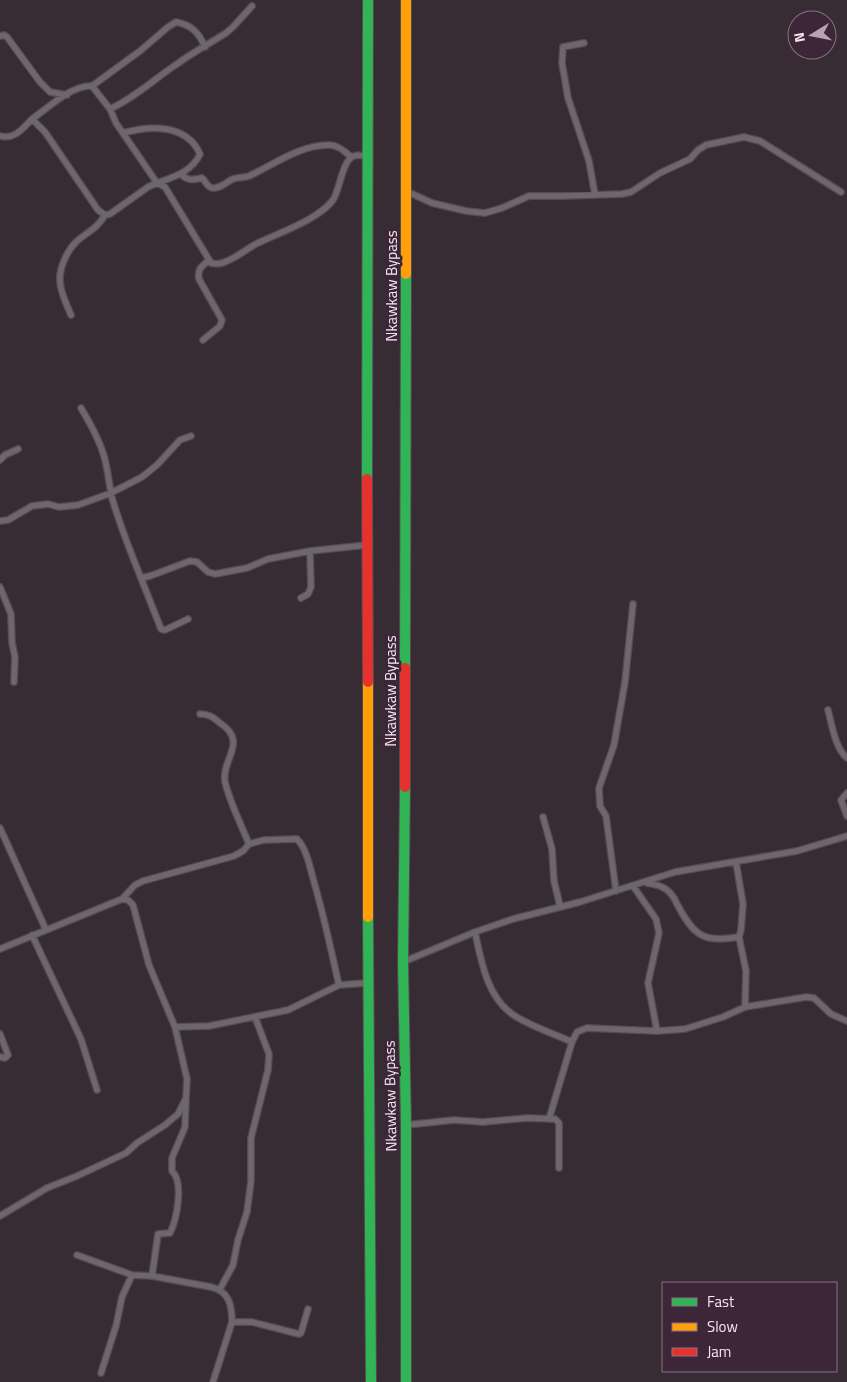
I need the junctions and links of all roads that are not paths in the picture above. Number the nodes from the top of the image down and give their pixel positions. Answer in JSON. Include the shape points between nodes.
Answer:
{"nodes":[{"id":1,"x":368,"y":0,"type":"edge"},
{"id":2,"x":406,"y":0,"type":"edge"},
{"id":3,"x":252,"y":6,"type":"dead end"},
{"id":4,"x":0,"y":36,"type":"edge"},
{"id":5,"x":584,"y":43,"type":"dead end"},
{"id":6,"x":205,"y":47,"type":"junction"},
{"id":7,"x":92,"y":86,"type":"junction"},
{"id":8,"x":67,"y":95,"type":"junction"},
{"id":9,"x":110,"y":109,"type":"junction"},
{"id":10,"x":32,"y":119,"type":"junction"},
{"id":11,"x":123,"y":133,"type":"junction"},
{"id":12,"x":0,"y":136,"type":"edge"},
{"id":13,"x":351,"y":157,"type":"junction"},
{"id":14,"x":369,"y":157,"type":"junction"},
{"id":15,"x":181,"y":174,"type":"junction"},
{"id":16,"x":157,"y":184,"type":"junction"},
{"id":17,"x":406,"y":191,"type":"junction"},
{"id":18,"x":841,"y":192,"type":"dead end"},
{"id":19,"x":595,"y":195,"type":"junction"},
{"id":20,"x":105,"y":215,"type":"junction"},
{"id":21,"x":209,"y":260,"type":"junction"},
{"id":22,"x":71,"y":315,"type":"dead end"},
{"id":23,"x":203,"y":340,"type":"dead end"},
{"id":24,"x":81,"y":408,"type":"dead end"},
{"id":25,"x":191,"y":436,"type":"dead end"},
{"id":26,"x":18,"y":449,"type":"dead end"},
{"id":27,"x":0,"y":460,"type":"edge"},
{"id":28,"x":111,"y":492,"type":"junction"},
{"id":29,"x":0,"y":521,"type":"edge"},
{"id":30,"x":367,"y":545,"type":"junction"},
{"id":31,"x":310,"y":551,"type":"junction"},
{"id":32,"x":140,"y":578,"type":"junction"},
{"id":33,"x":0,"y":587,"type":"edge"},
{"id":34,"x":301,"y":598,"type":"dead end"},
{"id":35,"x":633,"y":604,"type":"dead end"},
{"id":36,"x":188,"y":619,"type":"dead end"},
{"id":37,"x":14,"y":682,"type":"dead end"},
{"id":38,"x":828,"y":710,"type":"dead end"},
{"id":39,"x":200,"y":714,"type":"dead end"},
{"id":40,"x":847,"y":758,"type":"edge"},
{"id":41,"x":847,"y":793,"type":"edge"},
{"id":42,"x":847,"y":816,"type":"edge"},
{"id":43,"x":543,"y":817,"type":"dead end"},
{"id":44,"x":0,"y":828,"type":"edge"},
{"id":45,"x":847,"y":836,"type":"edge"},
{"id":46,"x":249,"y":844,"type":"junction"},
{"id":47,"x":736,"y":862,"type":"junction"},
{"id":48,"x":645,"y":883,"type":"junction"},
{"id":49,"x":633,"y":886,"type":"junction"},
{"id":50,"x":616,"y":890,"type":"junction"},
{"id":51,"x":122,"y":899,"type":"junction"},
{"id":52,"x":560,"y":906,"type":"junction"},
{"id":53,"x":46,"y":930,"type":"junction"},
{"id":54,"x":475,"y":932,"type":"junction"},
{"id":55,"x":32,"y":935,"type":"junction"},
{"id":56,"x":738,"y":937,"type":"junction"},
{"id":57,"x":0,"y":948,"type":"edge"},
{"id":58,"x":403,"y":962,"type":"junction"},
{"id":59,"x":367,"y":983,"type":"junction"},
{"id":60,"x":339,"y":985,"type":"junction"},
{"id":61,"x":745,"y":1007,"type":"junction"},
{"id":62,"x":255,"y":1017,"type":"junction"},
{"id":63,"x":847,"y":1021,"type":"edge"},
{"id":64,"x":175,"y":1027,"type":"junction"},
{"id":65,"x":657,"y":1031,"type":"junction"},
{"id":66,"x":0,"y":1034,"type":"edge"},
{"id":67,"x":572,"y":1042,"type":"junction"},
{"id":68,"x":0,"y":1057,"type":"edge"},
{"id":69,"x":97,"y":1090,"type":"dead end"},
{"id":70,"x":186,"y":1098,"type":"junction"},
{"id":71,"x":549,"y":1119,"type":"junction"},
{"id":72,"x":406,"y":1125,"type":"junction"},
{"id":73,"x":559,"y":1168,"type":"dead end"},
{"id":74,"x":0,"y":1216,"type":"edge"},
{"id":75,"x":76,"y":1255,"type":"dead end"},
{"id":76,"x":132,"y":1275,"type":"junction"},
{"id":77,"x":152,"y":1276,"type":"junction"},
{"id":78,"x":220,"y":1289,"type":"junction"},
{"id":79,"x":308,"y":1309,"type":"dead end"},
{"id":80,"x":232,"y":1322,"type":"junction"},
{"id":81,"x":101,"y":1373,"type":"dead end"},
{"id":82,"x":213,"y":1382,"type":"edge"},
{"id":83,"x":371,"y":1382,"type":"edge"},
{"id":84,"x":406,"y":1382,"type":"edge"}],
"edges":[{"from":1,"to":14,"type":"highway","name":"Nkawkaw Bypass"},
{"from":2,"to":17,"type":"highway","name":"Nkawkaw Bypass"},
{"from":3,"to":6,"type":"street","via":[[233,28]]},
{"from":4,"to":8,"type":"street","via":[[8,37],[50,92]]},
{"from":5,"to":19,"type":"street","via":[[563,47],[562,63],[568,98],[589,161]]},
{"from":6,"to":7,"type":"street","via":[[195,29],[176,22]]},
{"from":6,"to":9,"type":"street"},
{"from":7,"to":8,"type":"street","via":[[75,88]]},
{"from":7,"to":9,"type":"street"},
{"from":8,"to":10,"type":"street"},
{"from":9,"to":11,"type":"street"},
{"from":10,"to":12,"type":"street","via":[[16,135]]},
{"from":10,"to":20,"type":"street","via":[[45,132],[98,210]]},
{"from":11,"to":15,"type":"street","via":[[156,128],[178,131],[187,136],[200,154],[196,162]]},
{"from":11,"to":16,"type":"street"},
{"from":13,"to":14,"type":"street"},
{"from":13,"to":15,"type":"street","via":[[330,144],[312,147],[213,188],[202,178],[189,180]]},
{"from":13,"to":21,"type":"street","via":[[338,192],[327,207],[227,261],[215,264]]},
{"from":14,"to":30,"type":"highway","name":"Nkawkaw Bypass"},
{"from":15,"to":16,"type":"street"},
{"from":16,"to":20,"type":"street"},
{"from":16,"to":21,"type":"street","via":[[165,187]]},
{"from":17,"to":19,"type":"street","via":[[440,205],[485,213],[529,196]]},
{"from":17,"to":58,"type":"highway","name":"Nkawkaw Bypass"},
{"from":18,"to":19,"type":"street","via":[[760,141],[744,137],[706,145],[690,159],[631,192]]},
{"from":20,"to":22,"type":"street","via":[[90,233],[77,241],[61,270],[60,282]]},
{"from":21,"to":23,"type":"street","via":[[197,273],[198,279],[222,320],[220,326]]},
{"from":24,"to":28,"type":"street","via":[[105,457]]},
{"from":25,"to":28,"type":"street","via":[[180,440],[142,477]]},
{"from":26,"to":27,"type":"street"},
{"from":28,"to":29,"type":"street","via":[[78,505],[32,506]]},
{"from":28,"to":32,"type":"street"},
{"from":30,"to":31,"type":"street"},
{"from":30,"to":59,"type":"highway","name":"Nkawkaw Bypass"},
{"from":31,"to":32,"type":"street","via":[[216,574],[190,561]]},
{"from":31,"to":34,"type":"street","via":[[311,587]]},
{"from":32,"to":36,"type":"street","via":[[161,629]]},
{"from":33,"to":37,"type":"street","via":[[11,614]]},
{"from":35,"to":50,"type":"street","via":[[616,736],[599,788]]},
{"from":38,"to":40,"type":"street","via":[[843,755]]},
{"from":39,"to":46,"type":"street","via":[[208,714],[231,733],[234,744],[224,777]]},
{"from":41,"to":42,"type":"street","via":[[841,800]]},
{"from":43,"to":52,"type":"street","via":[[552,849]]},
{"from":44,"to":53,"type":"street"},
{"from":45,"to":47,"type":"street","via":[[797,851]]},
{"from":46,"to":51,"type":"street","via":[[234,856],[143,881]]},
{"from":46,"to":60,"type":"street","via":[[264,840],[299,840],[324,915]]},
{"from":47,"to":48,"type":"street","via":[[675,872]]},
{"from":47,"to":56,"type":"street","via":[[743,904]]},
{"from":48,"to":49,"type":"street"},
{"from":48,"to":56,"type":"street","via":[[662,887],[672,894],[684,919],[698,934],[710,940]]},
{"from":49,"to":50,"type":"street"},
{"from":49,"to":65,"type":"street","via":[[656,919],[659,933],[648,983]]},
{"from":50,"to":52,"type":"street"},
{"from":51,"to":53,"type":"street"},
{"from":51,"to":64,"type":"street","via":[[133,905],[149,965]]},
{"from":52,"to":54,"type":"street"},
{"from":53,"to":55,"type":"street"},
{"from":54,"to":58,"type":"street"},
{"from":54,"to":67,"type":"street","via":[[481,961],[499,1002],[513,1015]]},
{"from":55,"to":57,"type":"street"},
{"from":55,"to":69,"type":"street","via":[[81,1039]]},
{"from":56,"to":61,"type":"street","via":[[746,971]]},
{"from":58,"to":72,"type":"highway","name":"Nkawkaw Bypass"},
{"from":59,"to":60,"type":"street"},
{"from":59,"to":83,"type":"highway","name":"Nkawkaw Bypass"},
{"from":60,"to":62,"type":"street","via":[[288,1010]]},
{"from":61,"to":63,"type":"street","via":[[814,998],[831,1014]]},
{"from":61,"to":65,"type":"street","via":[[685,1029]]},
{"from":62,"to":64,"type":"street","via":[[209,1026]]},
{"from":62,"to":78,"type":"street","via":[[269,1054],[268,1070],[251,1138],[247,1212],[233,1265]]},
{"from":64,"to":70,"type":"street","via":[[186,1079]]},
{"from":65,"to":67,"type":"street","via":[[587,1028],[577,1032]]},
{"from":66,"to":68,"type":"street","via":[[8,1055]]},
{"from":67,"to":71,"type":"street"},
{"from":70,"to":74,"type":"street","via":[[178,1114],[126,1153],[47,1188]]},
{"from":70,"to":77,"type":"street","via":[[185,1127],[172,1158],[172,1171],[178,1180],[174,1225],[170,1233],[158,1234]]},
{"from":71,"to":72,"type":"street","via":[[454,1120]]},
{"from":71,"to":73,"type":"street","via":[[555,1119],[559,1124]]},
{"from":72,"to":84,"type":"highway","name":"Nkawkaw Bypass"},
{"from":75,"to":76,"type":"street"},
{"from":76,"to":77,"type":"street"},
{"from":76,"to":81,"type":"street","via":[[122,1296]]},
{"from":77,"to":78,"type":"street"},
{"from":78,"to":80,"type":"street","via":[[230,1305]]},
{"from":79,"to":80,"type":"street","via":[[299,1334],[252,1322]]},
{"from":80,"to":82,"type":"street"}]}
